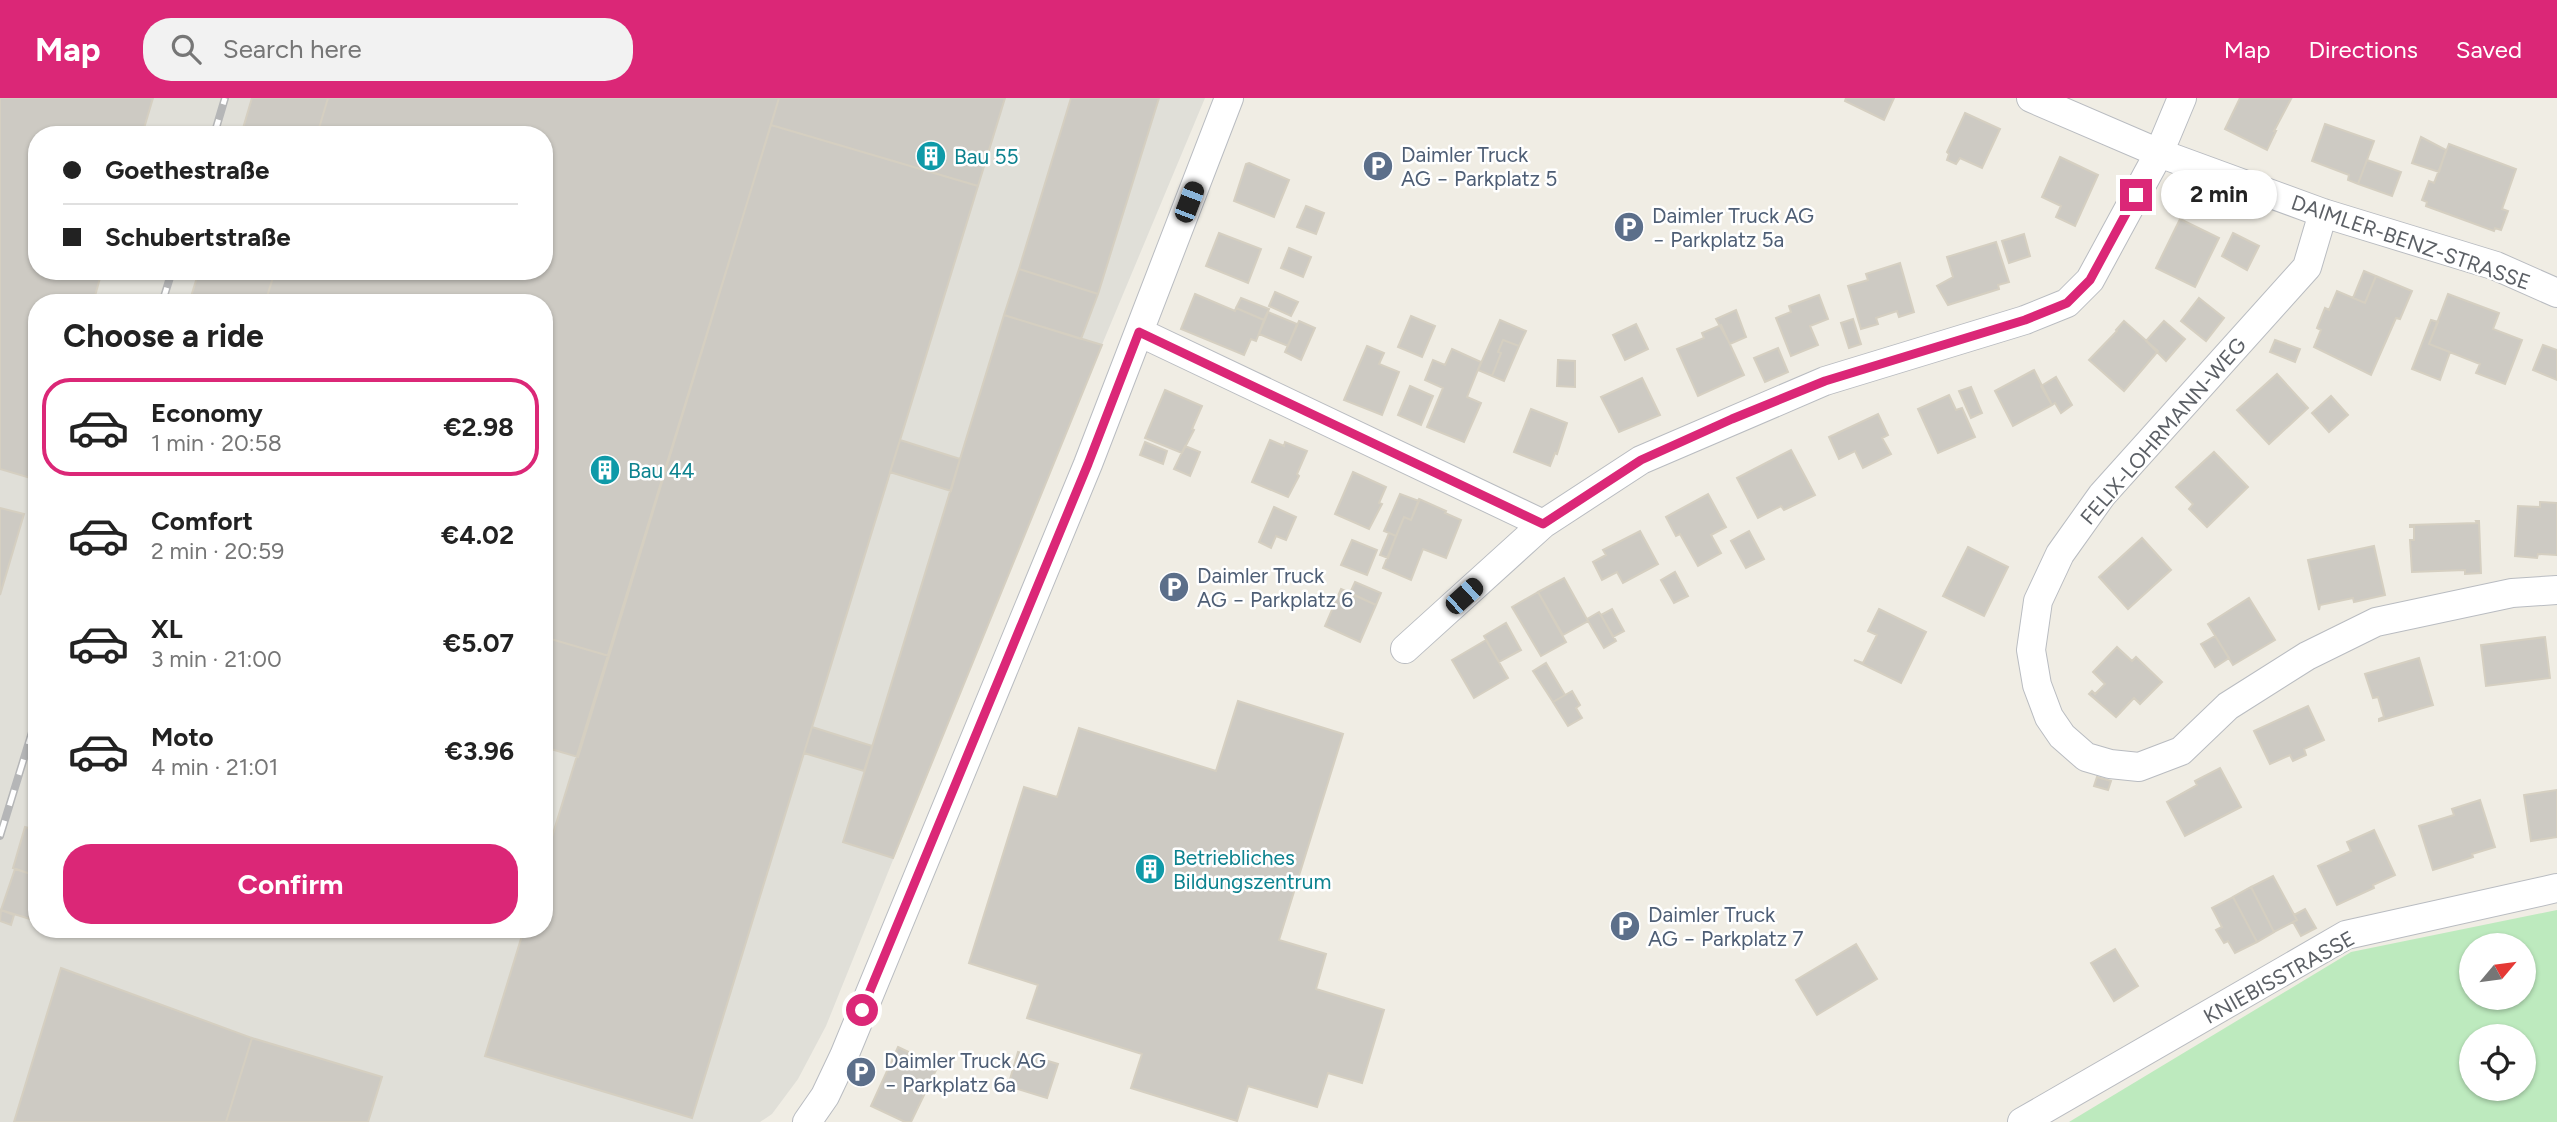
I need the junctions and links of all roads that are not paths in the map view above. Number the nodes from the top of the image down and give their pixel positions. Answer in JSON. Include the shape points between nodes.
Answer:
{"nodes":[{"id":1,"x":1230,"y":98,"type":"edge"},
{"id":2,"x":2031,"y":98,"type":"edge"},
{"id":3,"x":2182,"y":98,"type":"edge"},
{"id":4,"x":2160,"y":153,"type":"junction"},
{"id":5,"x":2323,"y":213,"type":"junction"},
{"id":6,"x":2557,"y":293,"type":"edge"},
{"id":7,"x":1139,"y":332,"type":"junction"},
{"id":8,"x":1543,"y":524,"type":"junction"},
{"id":9,"x":2557,"y":590,"type":"edge"},
{"id":10,"x":1405,"y":649,"type":"dead end"},
{"id":11,"x":2557,"y":888,"type":"edge"},
{"id":12,"x":807,"y":1122,"type":"edge"},
{"id":13,"x":2022,"y":1122,"type":"edge"}],
"edges":[{"from":1,"to":7,"type":"street"},
{"from":2,"to":4,"type":"street","name":"DAIMLER-BENZ-STRASSE"},
{"from":3,"to":4,"type":"street"},
{"from":4,"to":5,"type":"street","name":"DAIMLER-BENZ-STRASSE"},
{"from":4,"to":8,"type":"street","via":[[2090,280],[2067,303],[1825,381],[1744,414],[1641,460]]},
{"from":5,"to":6,"type":"street","name":"DAIMLER-BENZ-STRASSE","via":[[2496,267]]},
{"from":5,"to":9,"type":"street","name":"FELIX-LOHRMANN-WEG","via":[[2307,267],[2102,495],[2060,554],[2038,601],[2032,627],[2037,685],[2049,717],[2086,757],[2139,767],[2181,751],[2228,706],[2307,656],[2376,622],[2512,593]]},
{"from":7,"to":8,"type":"street"},
{"from":7,"to":12,"type":"street","via":[[844,1056]]},
{"from":8,"to":10,"type":"street"},
{"from":11,"to":13,"type":"street","name":"KNIEBISSTRASSE","via":[[2346,935]]}]}
